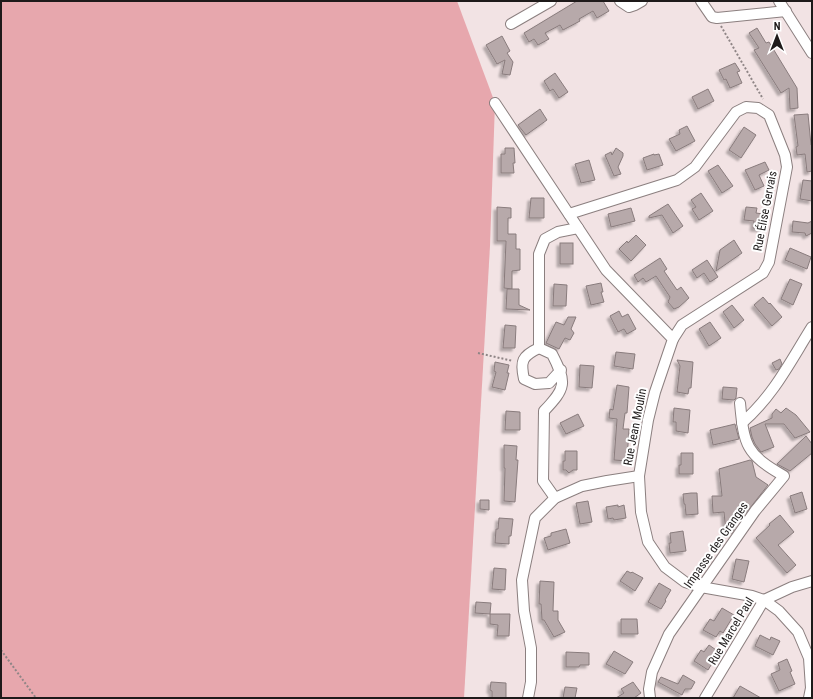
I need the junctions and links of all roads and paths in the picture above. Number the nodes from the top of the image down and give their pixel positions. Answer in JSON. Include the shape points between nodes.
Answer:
{"nodes":[{"id":1,"x":552,"y":1,"type":"edge"},
{"id":2,"x":620,"y":1,"type":"edge"},
{"id":3,"x":642,"y":1,"type":"edge"},
{"id":4,"x":701,"y":1,"type":"edge"},
{"id":5,"x":779,"y":1,"type":"edge"},
{"id":6,"x":786,"y":11,"type":"junction"},
{"id":7,"x":717,"y":18,"type":"junction"},
{"id":8,"x":511,"y":24,"type":"dead end"},
{"id":9,"x":812,"y":53,"type":"edge"},
{"id":10,"x":495,"y":104,"type":"dead end"},
{"id":11,"x":768,"y":115,"type":"junction"},
{"id":12,"x":569,"y":214,"type":"junction"},
{"id":13,"x":578,"y":228,"type":"junction"},
{"id":14,"x":812,"y":327,"type":"edge"},
{"id":15,"x":673,"y":339,"type":"junction"},
{"id":16,"x":539,"y":348,"type":"junction"},
{"id":17,"x":478,"y":353,"type":"dead end"},
{"id":18,"x":522,"y":363,"type":"junction"},
{"id":19,"x":561,"y":370,"type":"junction"},
{"id":20,"x":740,"y":404,"type":"dead end"},
{"id":21,"x":742,"y":423,"type":"junction"},
{"id":22,"x":639,"y":476,"type":"junction"},
{"id":23,"x":555,"y":498,"type":"junction"},
{"id":24,"x":812,"y":581,"type":"edge"},
{"id":25,"x":703,"y":587,"type":"junction"},
{"id":26,"x":764,"y":600,"type":"junction"},
{"id":27,"x":1,"y":650,"type":"edge"},
{"id":28,"x":36,"y":698,"type":"edge"},
{"id":29,"x":528,"y":698,"type":"edge"},
{"id":30,"x":650,"y":698,"type":"edge"},
{"id":31,"x":705,"y":698,"type":"edge"},
{"id":32,"x":809,"y":698,"type":"edge"}],
"edges":[{"from":1,"to":8,"type":"street"},
{"from":2,"to":3,"type":"street","via":[[629,7]]},
{"from":4,"to":7,"type":"street","via":[[712,17]]},
{"from":5,"to":6,"type":"street"},
{"from":6,"to":7,"type":"street"},
{"from":6,"to":9,"type":"street"},
{"from":7,"to":11,"type":"path","via":[[766,104]]},
{"from":10,"to":12,"type":"street"},
{"from":11,"to":12,"type":"street","via":[[758,108],[746,107],[736,112],[695,167],[677,180]]},
{"from":11,"to":15,"type":"street","name":"Rue Élise Gervais","via":[[785,155],[787,167],[769,262],[763,273],[682,325]]},
{"from":12,"to":13,"type":"street"},
{"from":13,"to":15,"type":"street","via":[[606,270]]},
{"from":13,"to":16,"type":"street","via":[[558,232],[545,239],[539,254]]},
{"from":14,"to":21,"type":"street","via":[[773,390]]},
{"from":15,"to":22,"type":"street","name":"Rue Jean Moulin","via":[[654,392]]},
{"from":16,"to":18,"type":"street","via":[[529,353]]},
{"from":16,"to":19,"type":"street","via":[[552,354]]},
{"from":17,"to":18,"type":"path"},
{"from":18,"to":19,"type":"street","via":[[524,379],[535,384],[549,383]]},
{"from":19,"to":23,"type":"street","via":[[563,387],[544,412],[543,481]]},
{"from":20,"to":21,"type":"street","name":"Impasse des Granges"},
{"from":21,"to":25,"type":"street","name":"Impasse des Granges","via":[[743,433],[752,453],[784,476],[755,511]]},
{"from":22,"to":23,"type":"street","via":[[582,486]]},
{"from":22,"to":25,"type":"street","name":"Rue Jean Moulin","via":[[641,512],[648,542],[665,567],[685,582]]},
{"from":23,"to":29,"type":"street","via":[[535,518],[522,580],[524,611],[531,648],[531,682]]},
{"from":24,"to":26,"type":"street","name":"Rue Marcel Paul"},
{"from":25,"to":26,"type":"street","name":"Rue Jean Moulin"},
{"from":25,"to":30,"type":"street","name":"Impasse des Granges","via":[[669,634],[652,672]]},
{"from":26,"to":31,"type":"street","name":"Rue Marcel Paul"},
{"from":26,"to":32,"type":"street","name":"Rue Jean Moulin","via":[[779,611],[798,632],[809,658]]},
{"from":27,"to":28,"type":"path"}]}
